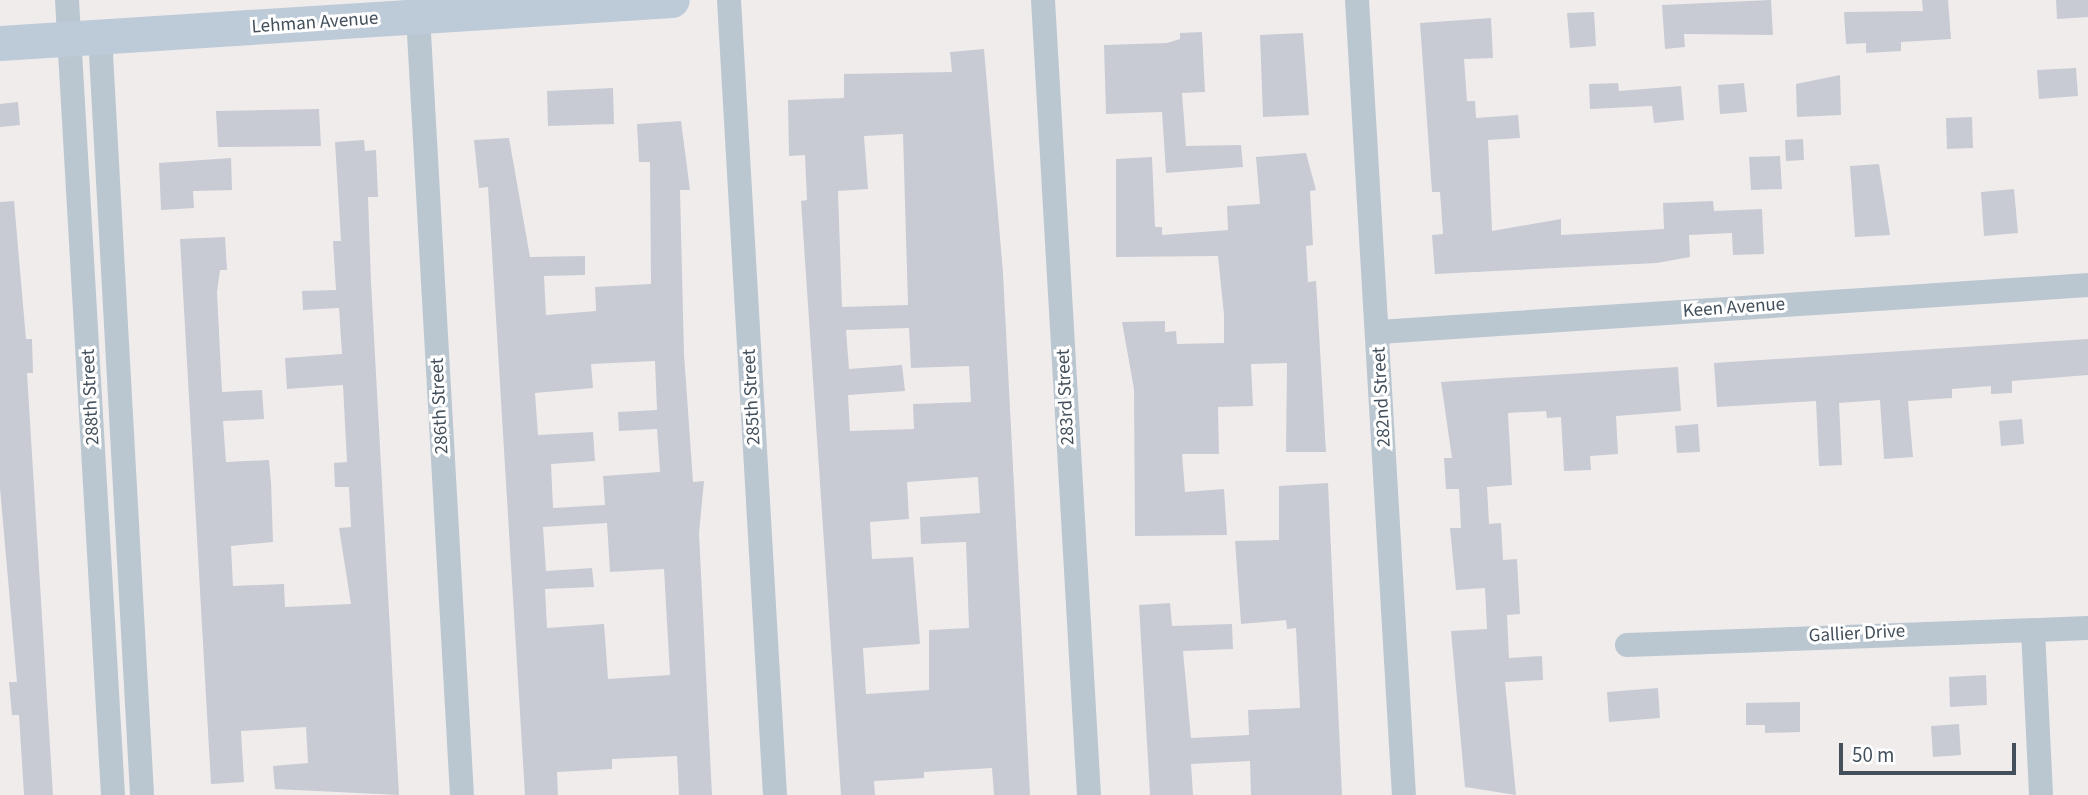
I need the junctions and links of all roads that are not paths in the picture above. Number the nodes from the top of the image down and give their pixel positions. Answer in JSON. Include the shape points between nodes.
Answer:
{"nodes":[{"id":1,"x":68,"y":0,"type":"edge"},
{"id":2,"x":672,"y":0,"type":"edge"},
{"id":3,"x":729,"y":0,"type":"edge"},
{"id":4,"x":1043,"y":0,"type":"edge"},
{"id":5,"x":1357,"y":0,"type":"edge"},
{"id":6,"x":418,"y":16,"type":"junction"},
{"id":7,"x":85,"y":38,"type":"junction"},
{"id":8,"x":0,"y":43,"type":"edge"},
{"id":9,"x":2088,"y":285,"type":"edge"},
{"id":10,"x":1379,"y":332,"type":"junction"},
{"id":11,"x":2088,"y":628,"type":"edge"},
{"id":12,"x":2033,"y":631,"type":"junction"},
{"id":13,"x":1627,"y":645,"type":"dead end"},
{"id":14,"x":113,"y":795,"type":"edge"},
{"id":15,"x":142,"y":795,"type":"edge"},
{"id":16,"x":462,"y":795,"type":"edge"},
{"id":17,"x":775,"y":795,"type":"edge"},
{"id":18,"x":1089,"y":795,"type":"edge"},
{"id":19,"x":1404,"y":795,"type":"edge"},
{"id":20,"x":2041,"y":795,"type":"edge"}],
"edges":[{"from":1,"to":7,"type":"street","name":"288th Street"},
{"from":2,"to":6,"type":"street","name":"Lehman Avenue"},
{"from":3,"to":17,"type":"street","name":"285th Street"},
{"from":4,"to":18,"type":"street","name":"283rd Street"},
{"from":5,"to":10,"type":"street","name":"282nd Street"},
{"from":6,"to":7,"type":"street","name":"Lehman Avenue"},
{"from":6,"to":16,"type":"street","name":"286th Street"},
{"from":7,"to":8,"type":"street","name":"Lehman Avenue"},
{"from":7,"to":14,"type":"street","name":"288th Street"},
{"from":7,"to":15,"type":"street","name":"288th Street"},
{"from":9,"to":10,"type":"street","name":"Keen Avenue"},
{"from":10,"to":19,"type":"street","name":"282nd Street"},
{"from":11,"to":12,"type":"street","name":"Gallier Drive"},
{"from":12,"to":13,"type":"street","name":"Gallier Drive","via":[[1984,628]]},
{"from":12,"to":20,"type":"street"}]}
